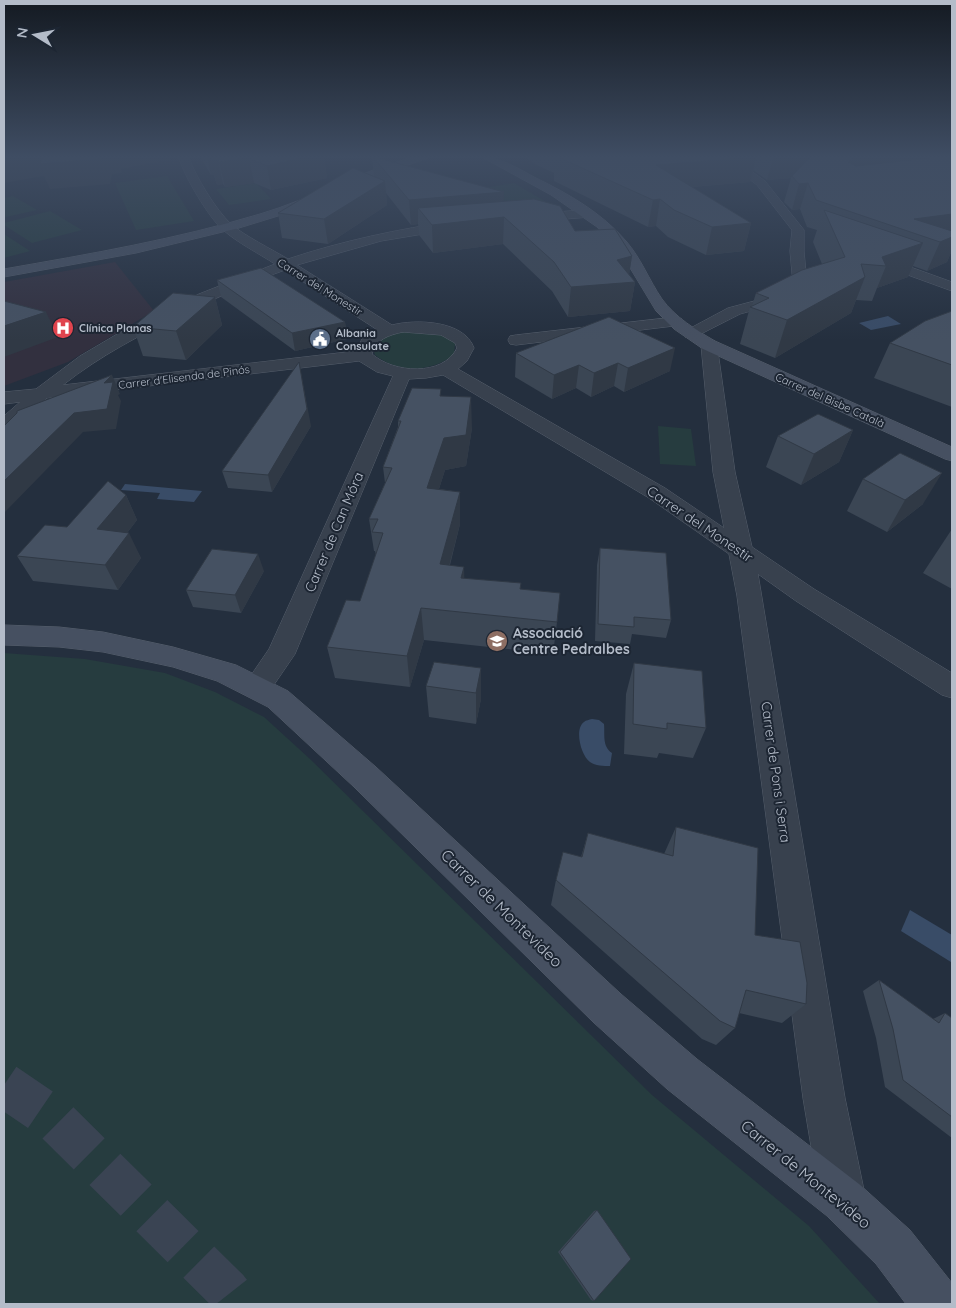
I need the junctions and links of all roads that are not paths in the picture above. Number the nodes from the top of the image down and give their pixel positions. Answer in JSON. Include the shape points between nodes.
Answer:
{"nodes":[{"id":1,"x":221,"y":219,"type":"edge"},
{"id":2,"x":253,"y":219,"type":"edge"},
{"id":3,"x":592,"y":219,"type":"edge"},
{"id":4,"x":793,"y":219,"type":"edge"},
{"id":5,"x":470,"y":224,"type":"edge"},
{"id":6,"x":227,"y":227,"type":"junction"},
{"id":7,"x":862,"y":254,"type":"edge"},
{"id":8,"x":285,"y":265,"type":"junction"},
{"id":9,"x":4,"y":273,"type":"edge"},
{"id":10,"x":952,"y":286,"type":"edge"},
{"id":11,"x":676,"y":322,"type":"junction"},
{"id":12,"x":389,"y":330,"type":"junction"},
{"id":13,"x":690,"y":334,"type":"junction"},
{"id":14,"x":516,"y":340,"type":"dead end"},
{"id":15,"x":708,"y":344,"type":"junction"},
{"id":16,"x":363,"y":355,"type":"junction"},
{"id":17,"x":444,"y":368,"type":"junction"},
{"id":18,"x":403,"y":373,"type":"junction"},
{"id":19,"x":40,"y":394,"type":"junction"},
{"id":20,"x":4,"y":398,"type":"edge"},
{"id":21,"x":4,"y":426,"type":"edge"},
{"id":22,"x":952,"y":455,"type":"edge"},
{"id":23,"x":739,"y":550,"type":"junction"},
{"id":24,"x":4,"y":635,"type":"edge"},
{"id":25,"x":257,"y":687,"type":"junction"},
{"id":26,"x":952,"y":687,"type":"edge"},
{"id":27,"x":843,"y":1200,"type":"junction"},
{"id":28,"x":937,"y":1304,"type":"edge"}],
"edges":[{"from":1,"to":6,"type":"street"},
{"from":2,"to":6,"type":"street"},
{"from":3,"to":11,"type":"street","name":"Carrer del Bisbe Català","via":[[615,237],[657,302]]},
{"from":4,"to":13,"type":"street","via":[[804,232],[797,251],[800,284],[793,294],[734,312]]},
{"from":5,"to":8,"type":"street","via":[[418,229],[345,245]]},
{"from":6,"to":8,"type":"street","name":"Carrer del Monestir"},
{"from":6,"to":9,"type":"street","via":[[128,250]]},
{"from":7,"to":10,"type":"street"},
{"from":8,"to":12,"type":"street","name":"Carrer del Monestir"},
{"from":8,"to":19,"type":"street","via":[[219,290],[151,323],[100,351]]},
{"from":11,"to":13,"type":"street","name":"Carrer del Bisbe Català"},
{"from":11,"to":14,"type":"street"},
{"from":12,"to":16,"type":"street","via":[[371,338]]},
{"from":12,"to":17,"type":"street","via":[[426,326],[454,334],[464,344],[464,351],[460,358]]},
{"from":13,"to":15,"type":"street","name":"Carrer del Bisbe Català"},
{"from":15,"to":22,"type":"street","name":"Carrer del Bisbe Català"},
{"from":15,"to":23,"type":"street","name":"Carrer de Pons i Serra","via":[[724,472]]},
{"from":16,"to":18,"type":"street","via":[[380,369]]},
{"from":16,"to":19,"type":"street","name":"Carrer d'Elisenda de Pinós"},
{"from":17,"to":18,"type":"street"},
{"from":17,"to":23,"type":"street","name":"Carrer del Monestir","via":[[657,493]]},
{"from":18,"to":25,"type":"street","name":"Carrer de Can Móra","via":[[281,654]]},
{"from":19,"to":20,"type":"street","name":"Carrer d'Elisenda de Pinós"},
{"from":19,"to":21,"type":"street"},
{"from":23,"to":26,"type":"street","name":"Carrer del Monestir"},
{"from":23,"to":27,"type":"street","name":"Carrer de Pons i Serra","via":[[750,596],[824,1098]]},
{"from":24,"to":25,"type":"street","name":"Carrer de Montevideo","via":[[103,642],[173,657],[226,673]]},
{"from":25,"to":27,"type":"street","name":"Carrer de Montevideo","via":[[300,717],[674,1068]]},
{"from":27,"to":28,"type":"street","name":"Carrer de Montevideo","via":[[893,1247]]}]}
